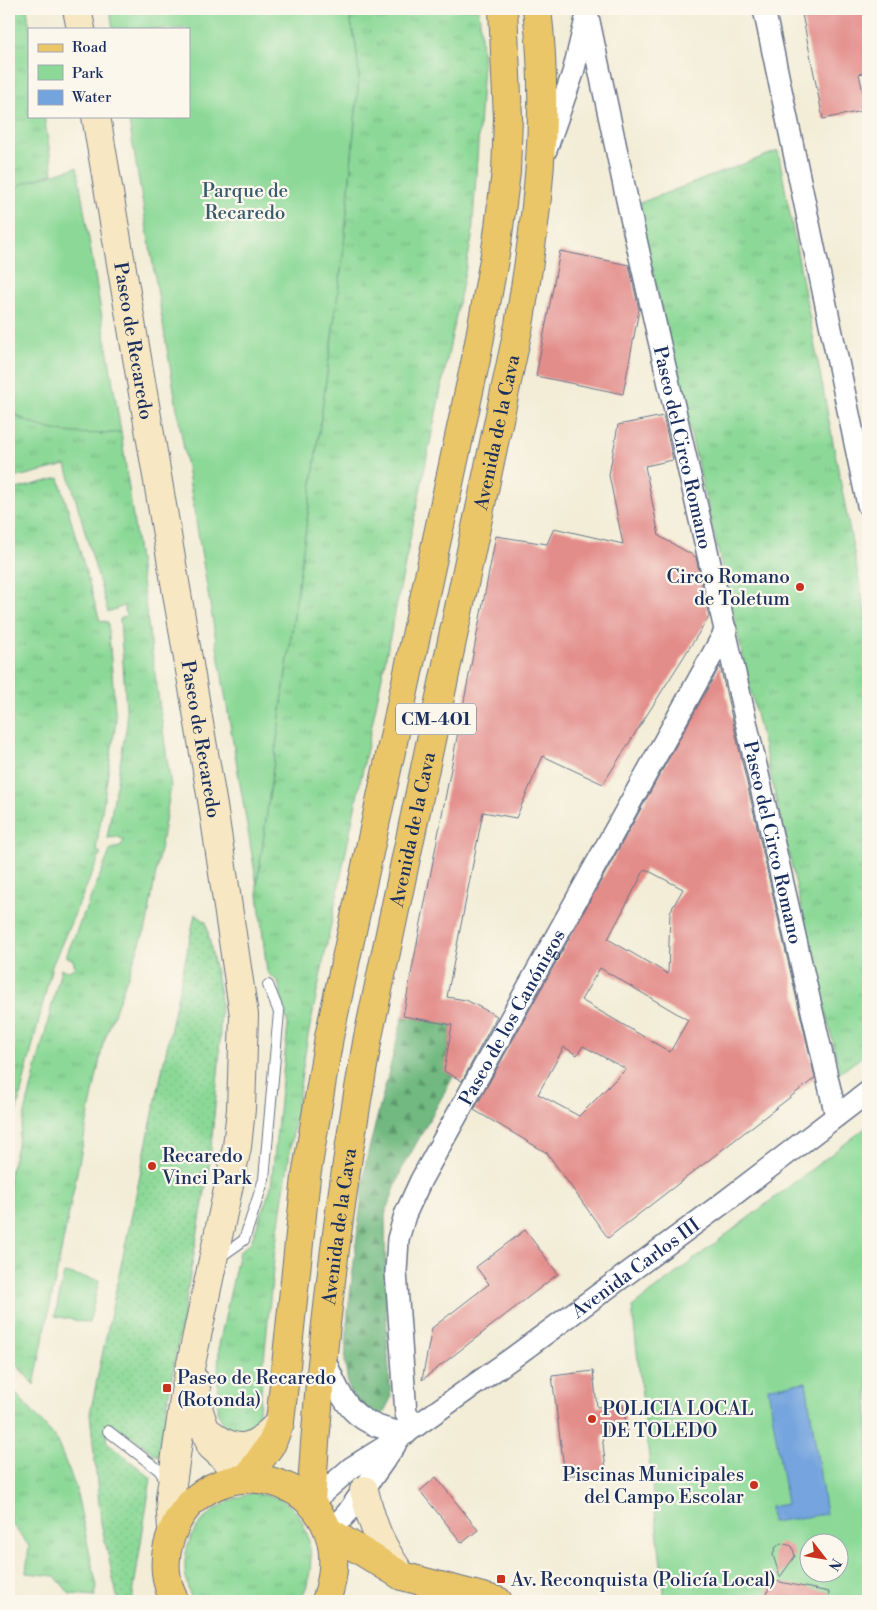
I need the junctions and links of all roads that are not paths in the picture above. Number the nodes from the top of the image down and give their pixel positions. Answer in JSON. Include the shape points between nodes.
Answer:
{"nodes":[{"id":1,"x":77,"y":9,"type":"edge"},
{"id":2,"x":503,"y":9,"type":"edge"},
{"id":3,"x":537,"y":9,"type":"edge"},
{"id":4,"x":764,"y":9,"type":"edge"},
{"id":5,"x":588,"y":10,"type":"edge"},
{"id":6,"x":81,"y":28,"type":"edge"},
{"id":7,"x":96,"y":118,"type":"edge"},
{"id":8,"x":541,"y":162,"type":"junction"},
{"id":9,"x":868,"y":505,"type":"edge"},
{"id":10,"x":726,"y":630,"type":"junction"},
{"id":11,"x":268,"y":985,"type":"dead end"},
{"id":12,"x":868,"y":1092,"type":"edge"},
{"id":13,"x":836,"y":1116,"type":"junction"},
{"id":14,"x":213,"y":1262,"type":"junction"},
{"id":15,"x":322,"y":1352,"type":"junction"},
{"id":16,"x":192,"y":1364,"type":"junction"},
{"id":17,"x":280,"y":1422,"type":"junction"},
{"id":18,"x":205,"y":1430,"type":"junction"},
{"id":19,"x":108,"y":1431,"type":"dead end"},
{"id":20,"x":407,"y":1432,"type":"junction"},
{"id":21,"x":247,"y":1478,"type":"junction"},
{"id":22,"x":364,"y":1490,"type":"junction"},
{"id":23,"x":170,"y":1498,"type":"junction"},
{"id":24,"x":311,"y":1504,"type":"junction"},
{"id":25,"x":172,"y":1529,"type":"junction"},
{"id":26,"x":330,"y":1532,"type":"junction"},
{"id":27,"x":402,"y":1576,"type":"junction"},
{"id":28,"x":172,"y":1600,"type":"edge"},
{"id":29,"x":326,"y":1601,"type":"edge"},
{"id":30,"x":498,"y":1601,"type":"edge"}],
"edges":[{"from":1,"to":6,"type":"street"},
{"from":2,"to":17,"type":"main road","name":"Avenida de la Cava","number":"CM-401","via":[[508,118],[506,172],[497,243],[476,359],[329,1037],[306,1177]]},
{"from":3,"to":8,"type":"main road","name":"Avenida de la Cava","number":"CM-401","via":[[544,83]]},
{"from":4,"to":9,"type":"street"},
{"from":5,"to":8,"type":"street","via":[[573,73]]},
{"from":5,"to":10,"type":"street","name":"Paseo del Circo Romano","via":[[629,209]]},
{"from":7,"to":14,"type":"street","name":"Paseo de Recaredo","via":[[216,825],[244,1014],[237,1147]]},
{"from":8,"to":15,"type":"main road","name":"Avenida de la Cava","number":"CM-401","via":[[536,225],[519,325],[366,1046],[348,1147]]},
{"from":10,"to":13,"type":"street","name":"Paseo del Circo Romano"},
{"from":10,"to":20,"type":"street","name":"Paseo de los Canónigos","via":[[420,1180],[405,1216],[398,1239],[396,1272]]},
{"from":11,"to":14,"type":"lane","via":[[279,1012],[264,1179],[244,1240]]},
{"from":12,"to":13,"type":"street","name":"Avenida Carlos III"},
{"from":13,"to":20,"type":"street","name":"Avenida Carlos III","via":[[644,1261]]},
{"from":14,"to":16,"type":"street","name":"Paseo de Recaredo"},
{"from":15,"to":20,"type":"street","via":[[344,1401],[355,1414],[386,1430]]},
{"from":15,"to":24,"type":"main road","name":"Avenida de la Cava","number":"CM-401"},
{"from":16,"to":18,"type":"street","name":"Paseo de Recaredo"},
{"from":16,"to":23,"type":"street","name":"Paseo de Recaredo"},
{"from":17,"to":18,"type":"street","via":[[261,1441],[239,1448],[227,1445]]},
{"from":17,"to":21,"type":"main road","name":"Avenida de la Cava","number":"CM-401","via":[[272,1443]]},
{"from":18,"to":21,"type":"street","name":"Paseo de Recaredo","via":[[212,1446]]},
{"from":19,"to":23,"type":"lane","via":[[159,1470],[168,1483]]},
{"from":20,"to":22,"type":"street","name":"Avenida Carlos III"},
{"from":20,"to":24,"type":"street","name":"Avenida Carlos III","via":[[351,1468]]},
{"from":21,"to":24,"type":"main road","via":[[270,1481],[292,1489]]},
{"from":21,"to":25,"type":"main road","via":[[224,1482],[202,1493],[185,1509]]},
{"from":22,"to":26,"type":"street","name":"Avenida Carlos III"},
{"from":22,"to":27,"type":"street","via":[[372,1526],[381,1546]]},
{"from":23,"to":25,"type":"street","name":"Paseo de Recaredo"},
{"from":24,"to":26,"type":"main road"},
{"from":25,"to":28,"type":"main road","via":[[166,1551],[166,1574]]},
{"from":26,"to":27,"type":"main road"},
{"from":26,"to":29,"type":"main road","via":[[335,1555],[334,1579]]},
{"from":27,"to":30,"type":"main road"}]}
